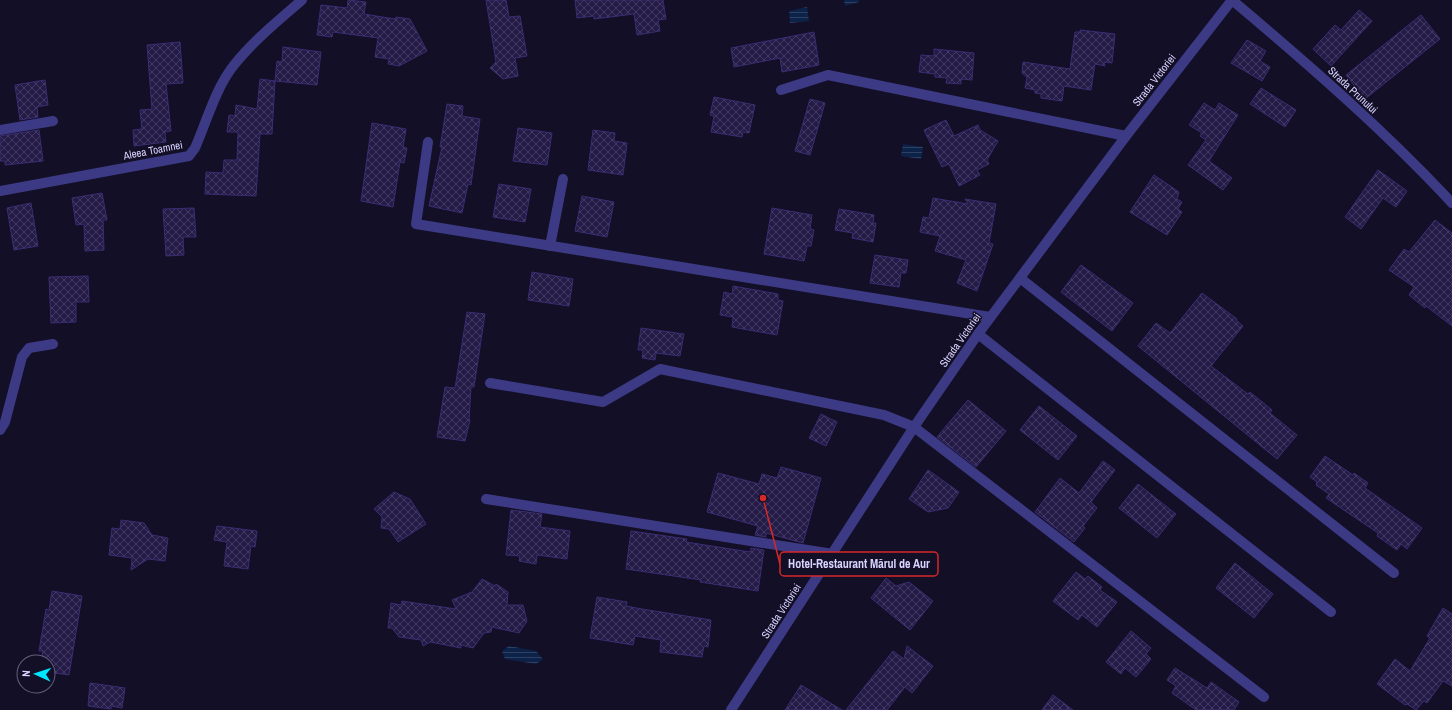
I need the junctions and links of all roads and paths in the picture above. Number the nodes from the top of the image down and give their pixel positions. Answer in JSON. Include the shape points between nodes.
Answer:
{"nodes":[{"id":1,"x":302,"y":0,"type":"edge"},
{"id":2,"x":1232,"y":0,"type":"edge"},
{"id":3,"x":781,"y":90,"type":"dead end"},
{"id":4,"x":53,"y":120,"type":"dead end"},
{"id":5,"x":0,"y":130,"type":"edge"},
{"id":6,"x":1126,"y":136,"type":"junction"},
{"id":7,"x":428,"y":142,"type":"dead end"},
{"id":8,"x":563,"y":179,"type":"dead end"},
{"id":9,"x":0,"y":190,"type":"edge"},
{"id":10,"x":1452,"y":203,"type":"edge"},
{"id":11,"x":550,"y":246,"type":"junction"},
{"id":12,"x":1020,"y":278,"type":"junction"},
{"id":13,"x":990,"y":317,"type":"junction"},
{"id":14,"x":978,"y":334,"type":"junction"},
{"id":15,"x":53,"y":344,"type":"dead end"},
{"id":16,"x":490,"y":383,"type":"dead end"},
{"id":17,"x":914,"y":427,"type":"junction"},
{"id":18,"x":0,"y":430,"type":"edge"},
{"id":19,"x":486,"y":499,"type":"dead end"},
{"id":20,"x":833,"y":554,"type":"junction"},
{"id":21,"x":1394,"y":572,"type":"dead end"},
{"id":22,"x":1331,"y":612,"type":"dead end"},
{"id":23,"x":1264,"y":697,"type":"dead end"},
{"id":24,"x":731,"y":710,"type":"edge"}],
"edges":[{"from":1,"to":9,"type":"street","name":"Aleea Toamnei","via":[[234,65],[218,91],[195,148],[189,156]]},
{"from":2,"to":6,"type":"street","name":"Strada Victoriei"},
{"from":2,"to":10,"type":"street","name":"Strada Prunului","via":[[1396,146]]},
{"from":3,"to":6,"type":"street","via":[[828,75]]},
{"from":4,"to":5,"type":"street"},
{"from":6,"to":12,"type":"street","name":"Strada Victoriei"},
{"from":7,"to":11,"type":"street","via":[[416,224]]},
{"from":8,"to":11,"type":"street"},
{"from":11,"to":13,"type":"street"},
{"from":12,"to":13,"type":"street","name":"Strada Victoriei"},
{"from":12,"to":21,"type":"street"},
{"from":13,"to":14,"type":"street","name":"Strada Victoriei"},
{"from":14,"to":17,"type":"street","name":"Strada Victoriei"},
{"from":14,"to":22,"type":"street"},
{"from":15,"to":18,"type":"street","via":[[29,348],[22,357],[6,422]]},
{"from":16,"to":17,"type":"street","via":[[602,402],[660,369],[884,415]]},
{"from":17,"to":20,"type":"street","name":"Strada Victoriei"},
{"from":17,"to":23,"type":"street"},
{"from":19,"to":20,"type":"street"},
{"from":20,"to":24,"type":"street","name":"Strada Victoriei"}]}
